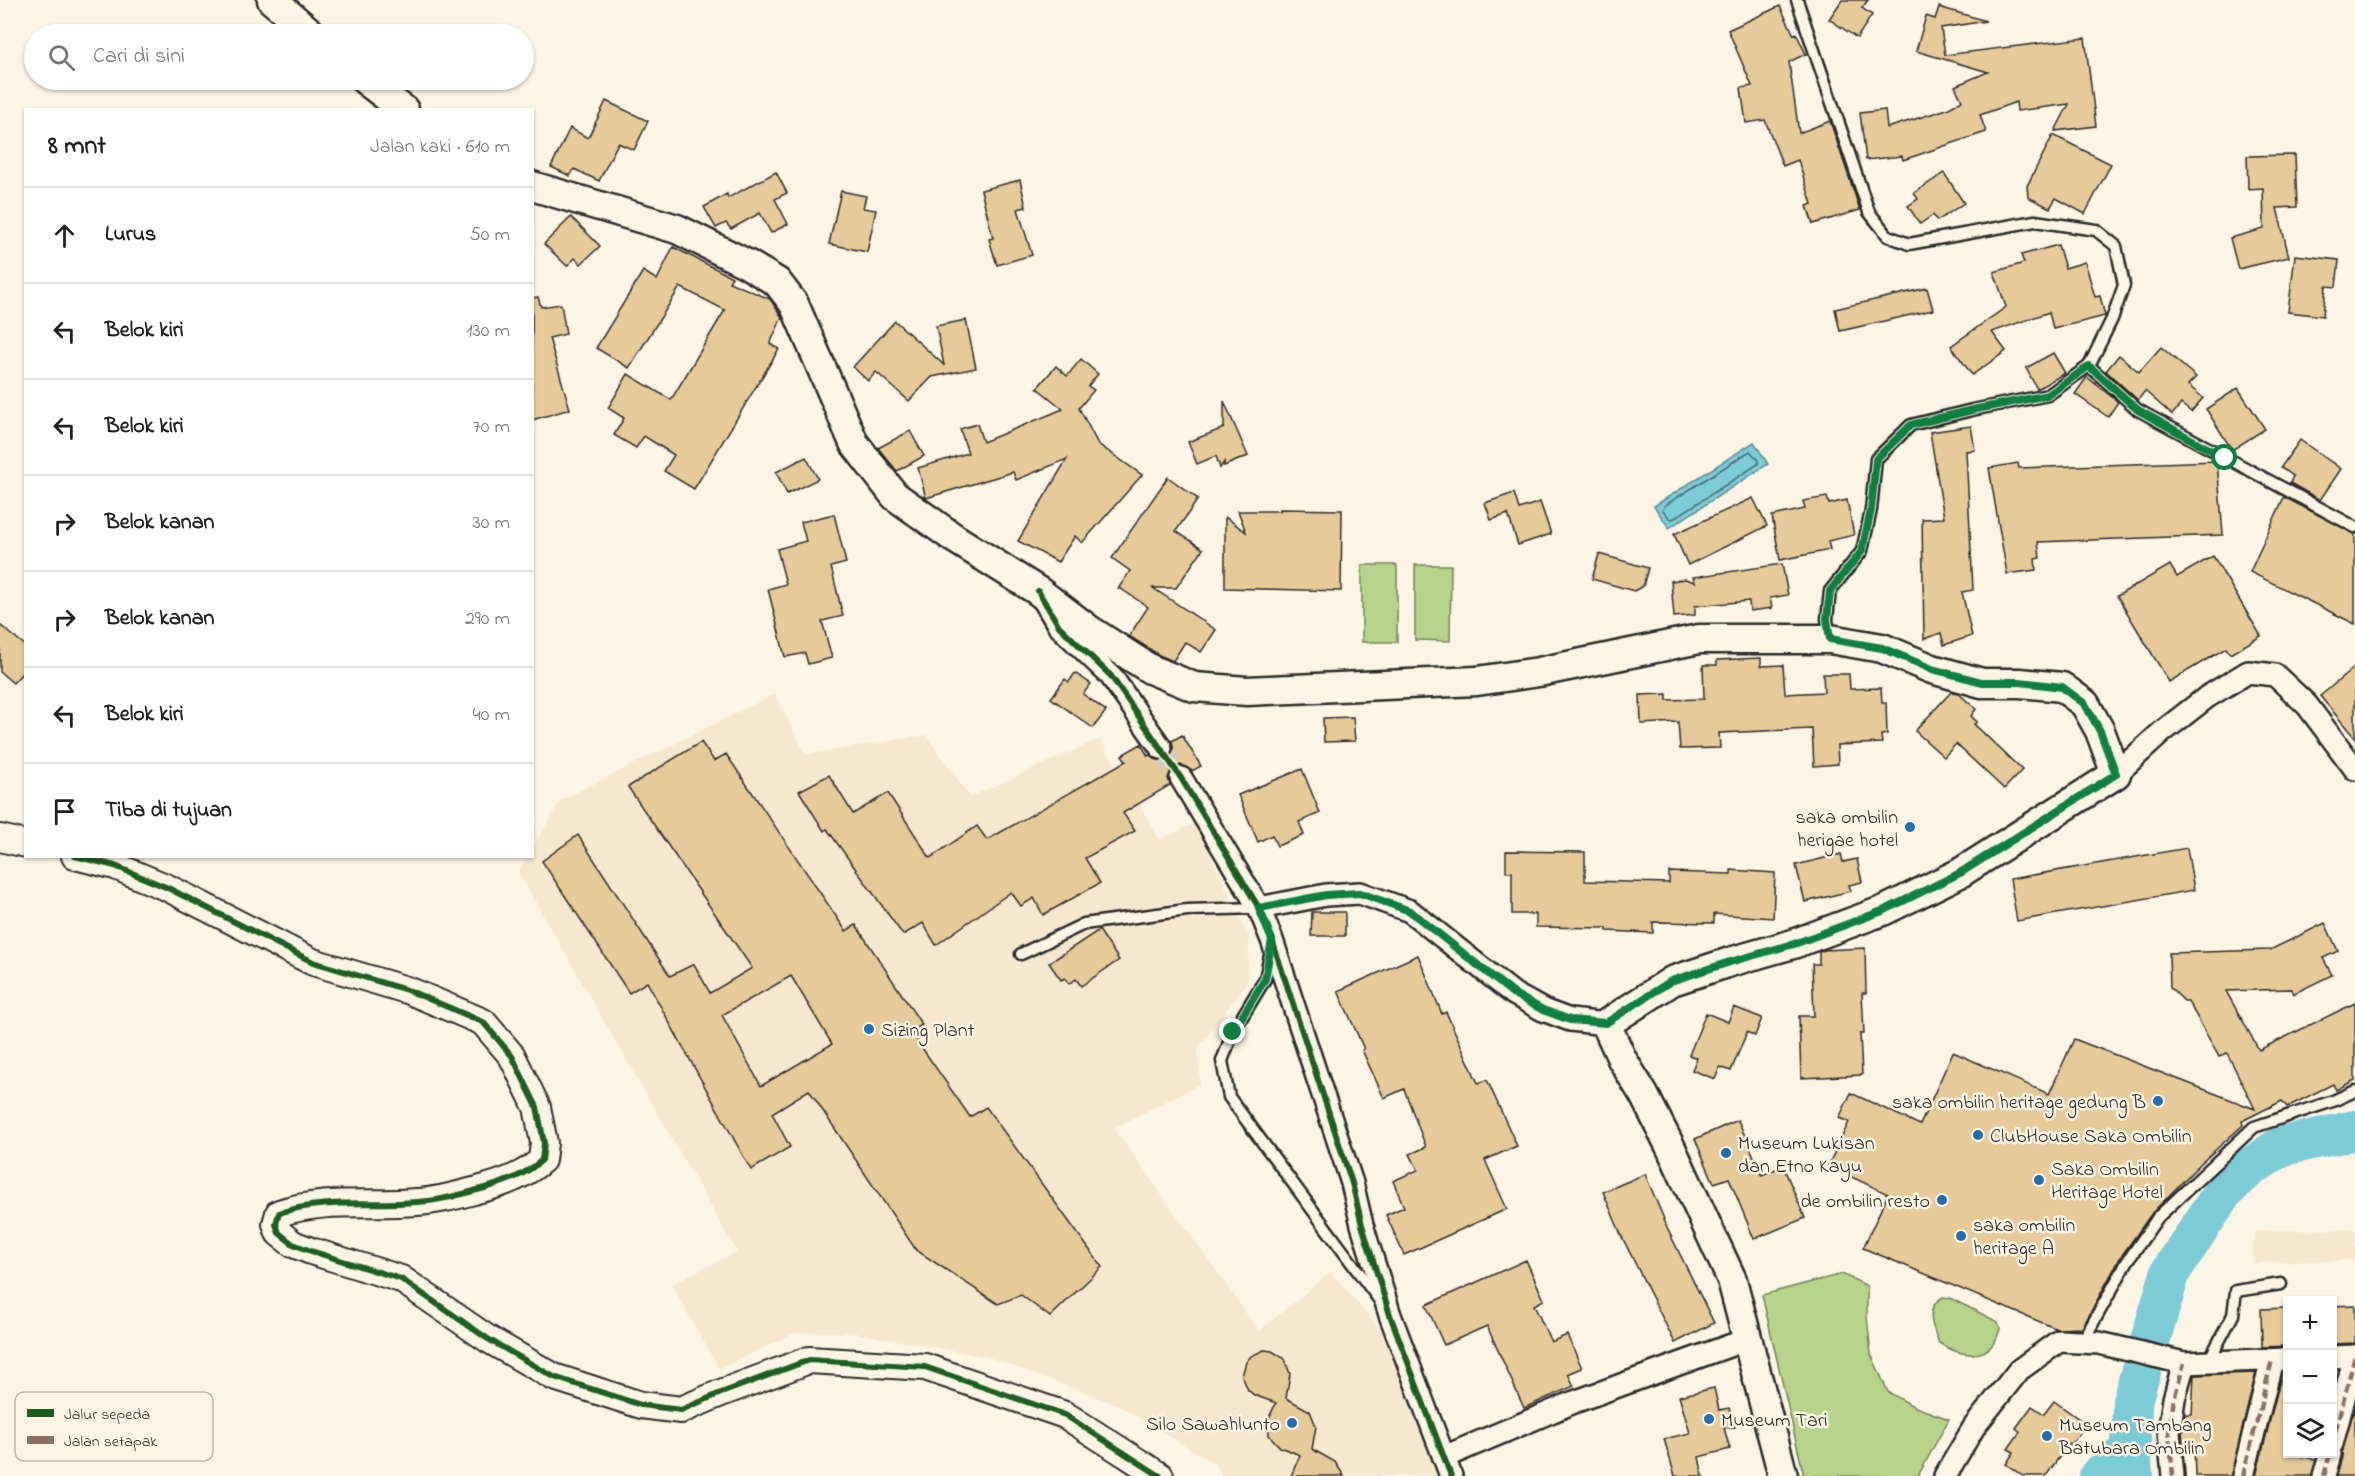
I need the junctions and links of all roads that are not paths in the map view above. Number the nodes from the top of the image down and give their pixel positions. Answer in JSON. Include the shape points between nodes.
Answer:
{"nodes":[{"id":1,"x":272,"y":0,"type":"edge"},
{"id":2,"x":1797,"y":0,"type":"edge"},
{"id":3,"x":300,"y":24,"type":"edge"},
{"id":4,"x":378,"y":90,"type":"edge"},
{"id":5,"x":401,"y":108,"type":"edge"},
{"id":6,"x":534,"y":187,"type":"edge"},
{"id":7,"x":2089,"y":366,"type":"junction"},
{"id":8,"x":2355,"y":527,"type":"edge"},
{"id":9,"x":1038,"y":591,"type":"junction"},
{"id":10,"x":1830,"y":639,"type":"junction"},
{"id":11,"x":1161,"y":748,"type":"tunnel mouth"},
{"id":12,"x":2355,"y":769,"type":"edge"},
{"id":13,"x":2116,"y":774,"type":"junction"},
{"id":14,"x":1181,"y":778,"type":"tunnel mouth"},
{"id":15,"x":0,"y":838,"type":"edge"},
{"id":16,"x":24,"y":844,"type":"edge"},
{"id":17,"x":82,"y":858,"type":"edge"},
{"id":18,"x":1259,"y":908,"type":"junction"},
{"id":19,"x":1272,"y":940,"type":"junction"},
{"id":20,"x":1021,"y":954,"type":"dead end"},
{"id":21,"x":1606,"y":1023,"type":"junction"},
{"id":22,"x":2355,"y":1091,"type":"edge"},
{"id":23,"x":2281,"y":1284,"type":"dead end"},
{"id":24,"x":1390,"y":1315,"type":"junction"},
{"id":25,"x":1749,"y":1339,"type":"junction"},
{"id":26,"x":2091,"y":1342,"type":"junction"},
{"id":27,"x":2355,"y":1356,"type":"edge"},
{"id":28,"x":2337,"y":1357,"type":"edge"},
{"id":29,"x":2280,"y":1360,"type":"edge"},
{"id":30,"x":2177,"y":1362,"type":"junction"},
{"id":31,"x":2207,"y":1362,"type":"junction"},
{"id":32,"x":2337,"y":1425,"type":"edge"},
{"id":33,"x":2329,"y":1458,"type":"edge"},
{"id":34,"x":1448,"y":1466,"type":"edge"},
{"id":35,"x":1160,"y":1476,"type":"edge"},
{"id":36,"x":1784,"y":1476,"type":"edge"},
{"id":37,"x":1945,"y":1476,"type":"edge"},
{"id":38,"x":2173,"y":1476,"type":"edge"},
{"id":39,"x":2243,"y":1476,"type":"edge"},
{"id":40,"x":2324,"y":1476,"type":"edge"}],
"edges":[{"from":1,"to":3,"type":"main road"},
{"from":2,"to":7,"type":"lane","via":[[1869,212],[1888,236],[1909,244],[2035,221],[2096,230],[2116,246],[2124,285]]},
{"from":4,"to":5,"type":"main road"},
{"from":6,"to":9,"type":"main road","via":[[677,229],[777,282],[794,304],[854,443],[895,496]]},
{"from":7,"to":8,"type":"lane","via":[[2138,410]]},
{"from":7,"to":10,"type":"lane","via":[[2048,395],[1911,425],[1876,459],[1862,551],[1830,591]]},
{"from":9,"to":10,"type":"main road","via":[[1150,669],[1194,687],[1247,691],[1477,681],[1699,639]]},
{"from":9,"to":11,"type":"street","via":[[1059,626],[1111,676]]},
{"from":10,"to":13,"type":"main road","via":[[1882,648],[1932,669],[1982,682],[2062,687],[2085,704]]},
{"from":12,"to":13,"type":"street","via":[[2307,705],[2275,675],[2248,672],[2207,697]]},
{"from":13,"to":21,"type":"main road","via":[[1960,873],[1885,910],[1794,944],[1671,981]]},
{"from":14,"to":18,"type":"street"},
{"from":15,"to":16,"type":"street"},
{"from":17,"to":35,"type":"street","via":[[168,888],[313,962],[410,991],[483,1022],[512,1056],[537,1107],[544,1143],[542,1160],[526,1173],[449,1198],[337,1203],[279,1213],[279,1233],[293,1244],[401,1279],[488,1339],[554,1377],[641,1405],[681,1410],[809,1360],[926,1367],[1065,1416]]},
{"from":18,"to":19,"type":"street"},
{"from":18,"to":20,"type":"lane","via":[[1187,910],[1084,924]]},
{"from":18,"to":21,"type":"street","via":[[1326,895],[1360,893],[1410,911],[1533,1005],[1570,1020]]},
{"from":19,"to":24,"type":"street","via":[[1352,1184]]},
{"from":19,"to":24,"type":"lane","via":[[1265,979],[1233,1032],[1222,1061],[1229,1097]]},
{"from":21,"to":25,"type":"main road","via":[[1671,1148],[1732,1280]]},
{"from":22,"to":26,"type":"lane","via":[[2254,1127],[2158,1217],[2127,1262]]},
{"from":23,"to":31,"type":"lane","via":[[2236,1291],[2233,1315]]},
{"from":24,"to":34,"type":"street"},
{"from":25,"to":34,"type":"street","via":[[1574,1402]]},
{"from":25,"to":36,"type":"main road"},
{"from":26,"to":30,"type":"street"},
{"from":26,"to":37,"type":"street","via":[[2059,1341],[2019,1370],[1974,1427]]},
{"from":27,"to":28,"type":"street"},
{"from":27,"to":32,"type":"street"},
{"from":29,"to":31,"type":"street"},
{"from":29,"to":39,"type":"street"},
{"from":30,"to":31,"type":"street"},
{"from":30,"to":38,"type":"street","via":[[2169,1432]]},
{"from":33,"to":40,"type":"street"}]}
